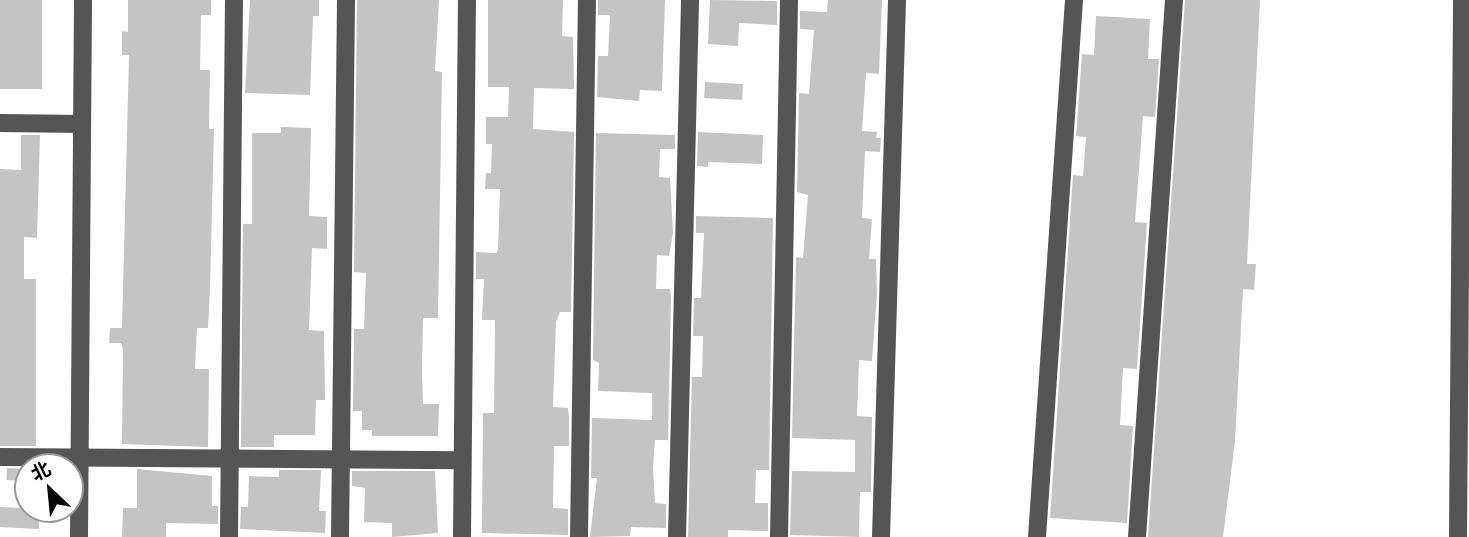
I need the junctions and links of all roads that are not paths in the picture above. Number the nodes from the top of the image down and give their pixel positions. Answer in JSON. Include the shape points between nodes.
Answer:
{"nodes":[{"id":1,"x":83,"y":0,"type":"edge"},
{"id":2,"x":234,"y":0,"type":"edge"},
{"id":3,"x":346,"y":0,"type":"edge"},
{"id":4,"x":467,"y":0,"type":"edge"},
{"id":5,"x":587,"y":0,"type":"edge"},
{"id":6,"x":690,"y":0,"type":"edge"},
{"id":7,"x":789,"y":0,"type":"edge"},
{"id":8,"x":897,"y":0,"type":"edge"},
{"id":9,"x":1074,"y":0,"type":"edge"},
{"id":10,"x":1174,"y":0,"type":"edge"},
{"id":11,"x":1462,"y":0,"type":"edge"},
{"id":12,"x":0,"y":123,"type":"edge"},
{"id":13,"x":82,"y":124,"type":"junction"},
{"id":14,"x":80,"y":453,"type":"edge"},
{"id":15,"x":84,"y":458,"type":"edge"},
{"id":16,"x":229,"y":458,"type":"junction"},
{"id":17,"x":340,"y":459,"type":"junction"},
{"id":18,"x":462,"y":460,"type":"junction"},
{"id":19,"x":229,"y":537,"type":"edge"},
{"id":20,"x":340,"y":537,"type":"edge"},
{"id":21,"x":462,"y":537,"type":"edge"},
{"id":22,"x":579,"y":537,"type":"edge"},
{"id":23,"x":677,"y":537,"type":"edge"},
{"id":24,"x":779,"y":537,"type":"edge"},
{"id":25,"x":881,"y":537,"type":"edge"},
{"id":26,"x":1037,"y":537,"type":"edge"},
{"id":27,"x":1138,"y":537,"type":"edge"},
{"id":28,"x":1458,"y":537,"type":"edge"}],
"edges":[{"from":1,"to":13,"type":"street"},
{"from":2,"to":16,"type":"street"},
{"from":3,"to":17,"type":"street"},
{"from":4,"to":18,"type":"street"},
{"from":5,"to":22,"type":"street"},
{"from":6,"to":23,"type":"street"},
{"from":7,"to":24,"type":"street"},
{"from":8,"to":25,"type":"street"},
{"from":9,"to":26,"type":"street"},
{"from":10,"to":27,"type":"street"},
{"from":11,"to":28,"type":"street"},
{"from":12,"to":13,"type":"street"},
{"from":13,"to":14,"type":"street"},
{"from":15,"to":16,"type":"street"},
{"from":16,"to":17,"type":"street"},
{"from":16,"to":19,"type":"street"},
{"from":17,"to":18,"type":"street"},
{"from":17,"to":20,"type":"street"},
{"from":18,"to":21,"type":"street"}]}
